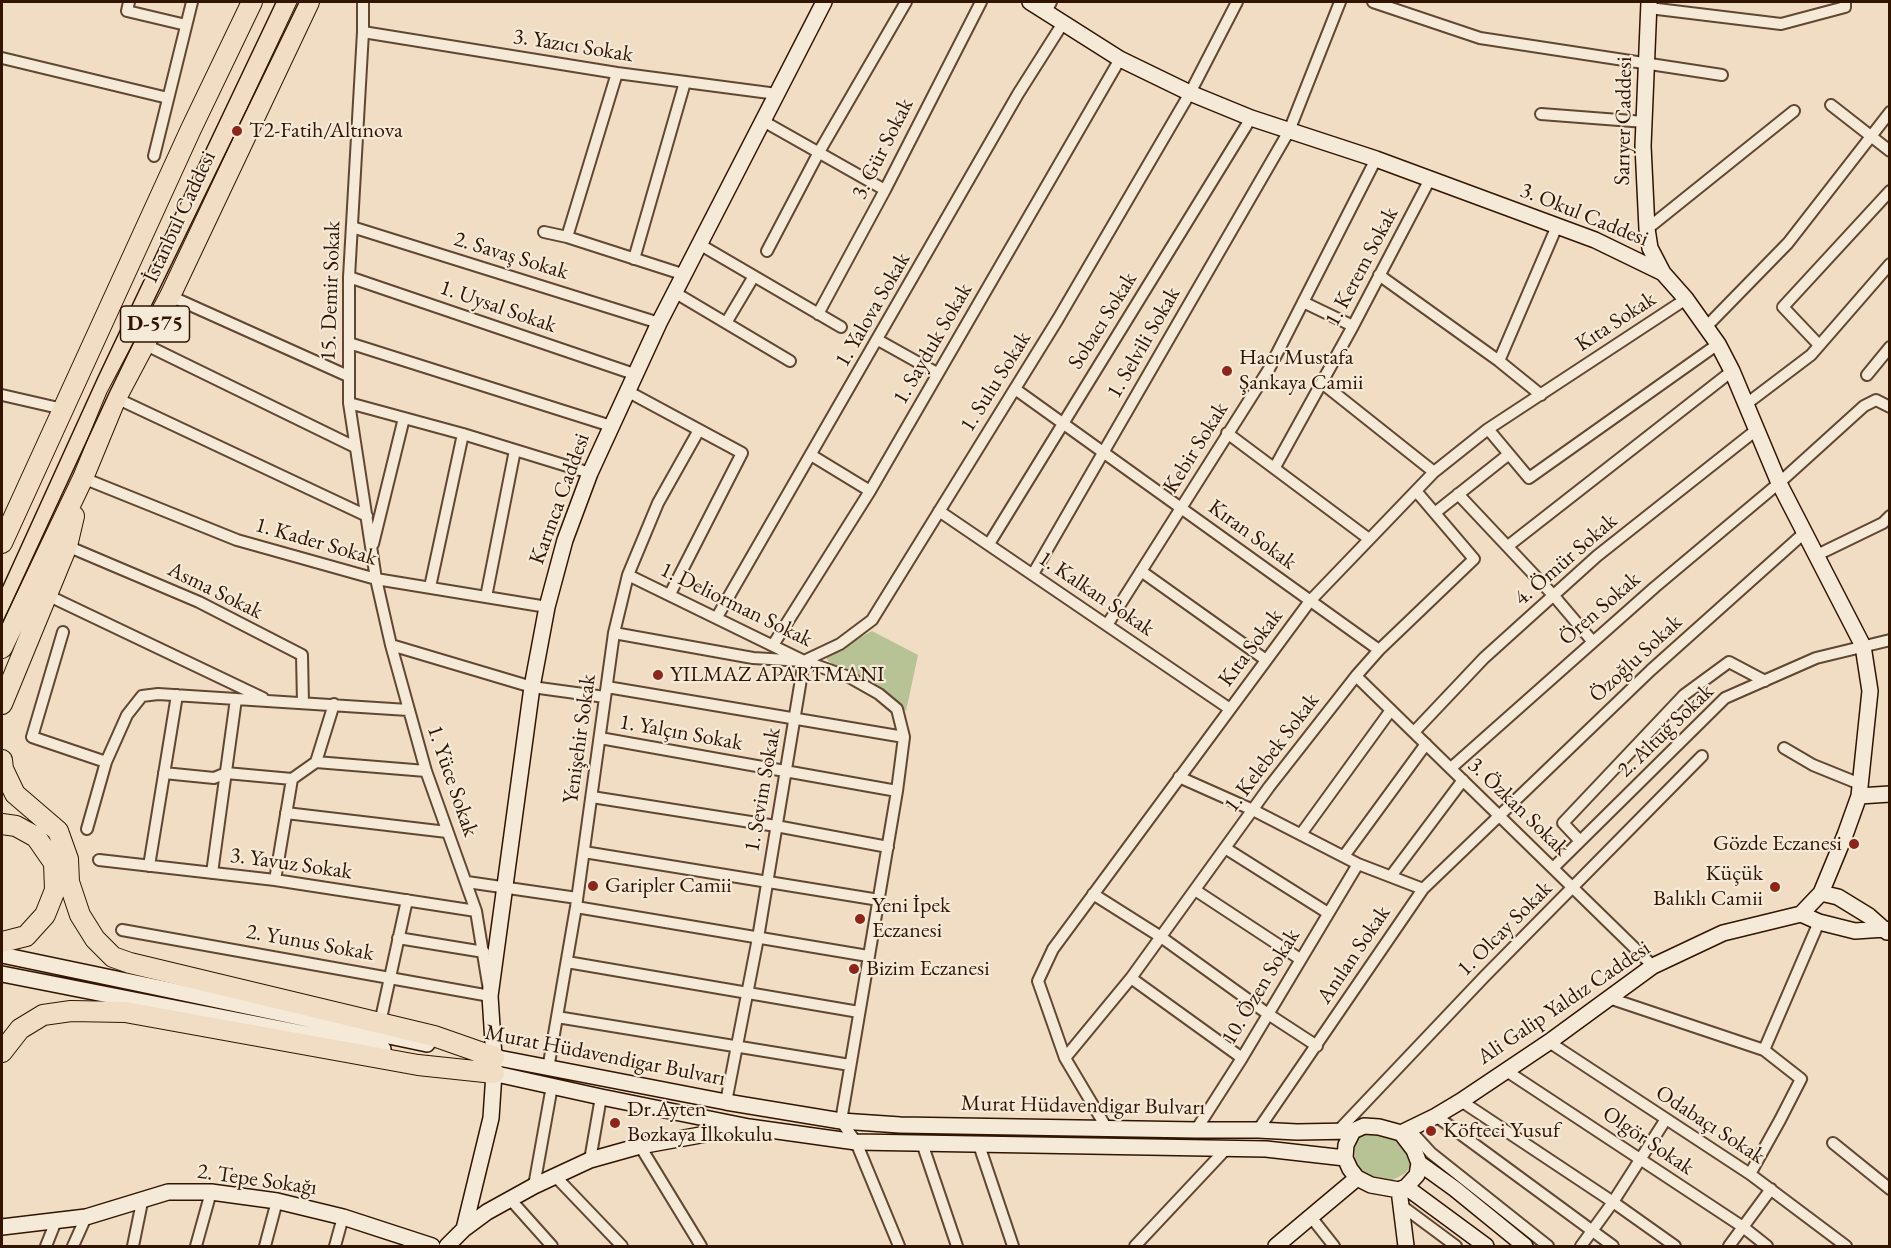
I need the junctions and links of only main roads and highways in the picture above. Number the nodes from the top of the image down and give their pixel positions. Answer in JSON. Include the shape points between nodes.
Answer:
{"nodes":[{"id":1,"x":252,"y":2,"type":"edge"},
{"id":2,"x":309,"y":2,"type":"edge"},
{"id":3,"x":824,"y":2,"type":"edge"},
{"id":4,"x":1029,"y":2,"type":"edge"},
{"id":5,"x":1649,"y":5,"type":"edge"},
{"id":6,"x":1049,"y":7,"type":"edge"},
{"id":7,"x":1663,"y":273,"type":"junction"},
{"id":8,"x":83,"y":478,"type":"junction"},
{"id":9,"x":2,"y":543,"type":"edge"},
{"id":10,"x":2,"y":648,"type":"edge"},
{"id":11,"x":4,"y":698,"type":"edge"},
{"id":12,"x":2,"y":721,"type":"edge"},
{"id":13,"x":2,"y":760,"type":"edge"},
{"id":14,"x":1860,"y":790,"type":"junction"},
{"id":15,"x":1890,"y":794,"type":"edge"},
{"id":16,"x":2,"y":824,"type":"edge"},
{"id":17,"x":1821,"y":893,"type":"junction"},
{"id":18,"x":1801,"y":914,"type":"junction"},
{"id":19,"x":1888,"y":931,"type":"edge"},
{"id":20,"x":2,"y":942,"type":"edge"},
{"id":21,"x":2,"y":955,"type":"edge"},
{"id":22,"x":2,"y":974,"type":"edge"},
{"id":23,"x":2,"y":1052,"type":"edge"},
{"id":24,"x":494,"y":1065,"type":"junction"},
{"id":25,"x":749,"y":1127,"type":"junction"},
{"id":26,"x":1345,"y":1131,"type":"junction"},
{"id":27,"x":1405,"y":1131,"type":"junction"},
{"id":28,"x":1346,"y":1158,"type":"junction"},
{"id":29,"x":1419,"y":1163,"type":"junction"},
{"id":30,"x":1357,"y":1178,"type":"junction"},
{"id":31,"x":1403,"y":1189,"type":"junction"},
{"id":32,"x":2,"y":1227,"type":"edge"},
{"id":33,"x":464,"y":1229,"type":"junction"},
{"id":34,"x":432,"y":1246,"type":"edge"},
{"id":35,"x":447,"y":1246,"type":"edge"},
{"id":36,"x":1276,"y":1246,"type":"edge"},
{"id":37,"x":1406,"y":1246,"type":"edge"},
{"id":38,"x":1486,"y":1246,"type":"edge"},
{"id":39,"x":1525,"y":1246,"type":"edge"}],
"edges":[{"from":1,"to":9,"type":"highway","name":"İstanbul Caddesi"},
{"from":2,"to":8,"type":"highway","name":"İstanbul Caddesi","number":"D-575","via":[[170,296],[116,398]]},
{"from":3,"to":24,"type":"main road","name":"Karınca Caddesi","via":[[682,274],[590,473],[565,540],[532,687],[490,996]]},
{"from":4,"to":6,"type":"main road","name":"3. Okul Caddesi"},
{"from":5,"to":7,"type":"main road","name":"Sarıyer Caddesi","via":[[1643,147],[1647,229],[1650,248]]},
{"from":6,"to":7,"type":"main road","name":"3. Okul Caddesi","via":[[1063,23],[1120,59],[1190,93],[1595,240]]},
{"from":7,"to":14,"type":"main road","name":"3. Okul Caddesi","via":[[1718,344],[1803,534],[1863,646],[1870,692]]},
{"from":8,"to":10,"type":"highway","name":"İstanbul Caddesi","number":"D-575"},
{"from":8,"to":11,"type":"highway","via":[[67,546]]},
{"from":11,"to":12,"type":"highway"},
{"from":13,"to":24,"type":"highway","via":[[15,794],[58,831],[80,915],[95,939],[113,957],[434,1036]]},
{"from":14,"to":15,"type":"main road"},
{"from":14,"to":17,"type":"main road","name":"3. Okul Caddesi"},
{"from":16,"to":20,"type":"highway","via":[[16,826],[36,837],[54,863],[55,890],[45,915],[26,936]]},
{"from":17,"to":18,"type":"main road"},
{"from":17,"to":19,"type":"main road","via":[[1838,897]]},
{"from":18,"to":19,"type":"main road","via":[[1855,931]]},
{"from":18,"to":27,"type":"main road","name":"Ali Galip Yaldız Caddesi","via":[[1723,933],[1653,966],[1550,1042],[1461,1101]]},
{"from":21,"to":24,"type":"main road","name":"Murat Hüdavendigar Bulvarı"},
{"from":22,"to":24,"type":"main road","name":"Murat Hüdavendigar Bulvarı","via":[[365,1046]]},
{"from":23,"to":24,"type":"highway","via":[[20,1029],[43,1014],[125,1012],[418,1065]]},
{"from":24,"to":25,"type":"main road","name":"Murat Hüdavendigar Bulvarı","via":[[552,1086]]},
{"from":24,"to":26,"type":"main road","name":"Murat Hüdavendigar Bulvarı","via":[[548,1069],[841,1121]]},
{"from":24,"to":33,"type":"main road","name":"Karınca Caddesi","via":[[491,1118]]},
{"from":25,"to":28,"type":"main road","name":"Murat Hüdavendigar Bulvarı","via":[[856,1142],[1266,1149]]},
{"from":25,"to":33,"type":"main road","via":[[640,1146],[591,1160],[510,1199]]},
{"from":26,"to":27,"type":"main road","via":[[1379,1126]]},
{"from":26,"to":28,"type":"main road"},
{"from":27,"to":29,"type":"main road"},
{"from":28,"to":30,"type":"main road"},
{"from":29,"to":31,"type":"main road","via":[[1416,1175]]},
{"from":29,"to":39,"type":"main road"},
{"from":30,"to":31,"type":"main road","via":[[1377,1187]]},
{"from":30,"to":36,"type":"main road"},
{"from":31,"to":37,"type":"main road"},
{"from":31,"to":38,"type":"main road"},
{"from":32,"to":34,"type":"main road","name":"2. Tepe Sokağı","via":[[86,1217],[168,1192],[212,1192],[277,1201],[343,1217]]},
{"from":33,"to":35,"type":"main road"}]}
